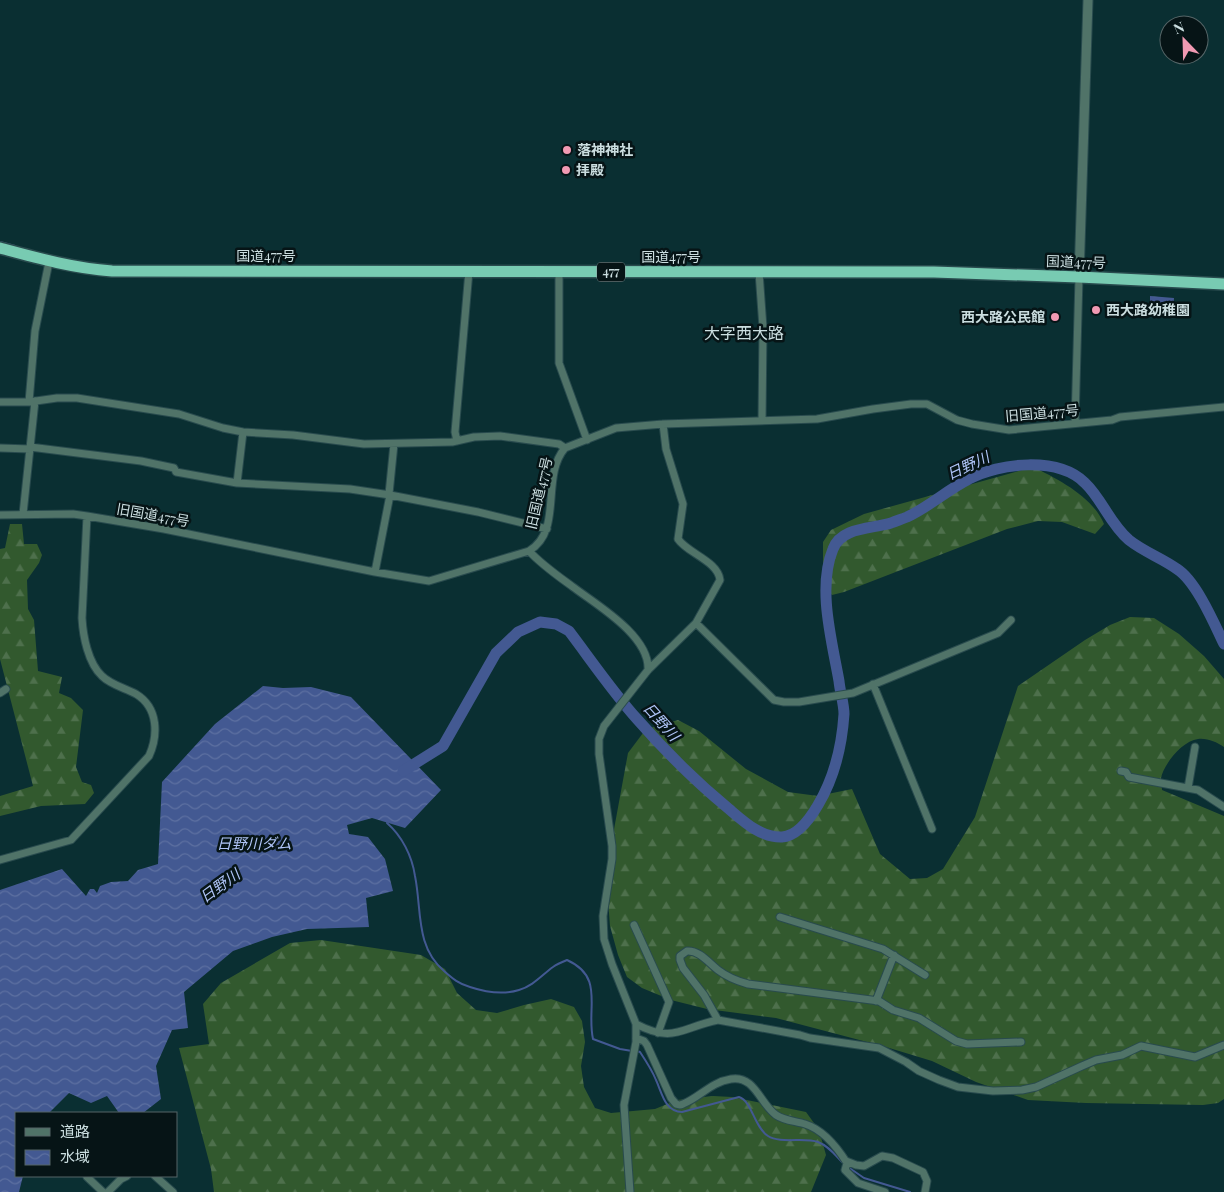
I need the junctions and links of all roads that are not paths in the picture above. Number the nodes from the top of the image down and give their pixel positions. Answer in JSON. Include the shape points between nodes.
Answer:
{"nodes":[{"id":1,"x":1088,"y":0,"type":"edge"},
{"id":2,"x":0,"y":248,"type":"edge"},
{"id":3,"x":49,"y":262,"type":"junction"},
{"id":4,"x":469,"y":271,"type":"junction"},
{"id":5,"x":559,"y":272,"type":"junction"},
{"id":6,"x":760,"y":272,"type":"junction"},
{"id":7,"x":1079,"y":277,"type":"junction"},
{"id":8,"x":1224,"y":284,"type":"edge"},
{"id":9,"x":32,"y":401,"type":"junction"},
{"id":10,"x":0,"y":402,"type":"edge"},
{"id":11,"x":1224,"y":407,"type":"edge"},
{"id":12,"x":762,"y":421,"type":"junction"},
{"id":13,"x":1075,"y":423,"type":"junction"},
{"id":14,"x":664,"y":424,"type":"junction"},
{"id":15,"x":242,"y":432,"type":"junction"},
{"id":16,"x":587,"y":440,"type":"junction"},
{"id":17,"x":457,"y":441,"type":"junction"},
{"id":18,"x":394,"y":444,"type":"junction"},
{"id":19,"x":0,"y":448,"type":"edge"},
{"id":20,"x":30,"y":448,"type":"junction"},
{"id":21,"x":566,"y":448,"type":"junction"},
{"id":22,"x":237,"y":483,"type":"junction"},
{"id":23,"x":390,"y":494,"type":"junction"},
{"id":24,"x":24,"y":514,"type":"junction"},
{"id":25,"x":0,"y":515,"type":"edge"},
{"id":26,"x":87,"y":516,"type":"junction"},
{"id":27,"x":547,"y":529,"type":"junction"},
{"id":28,"x":529,"y":551,"type":"junction"},
{"id":29,"x":375,"y":572,"type":"junction"},
{"id":30,"x":1011,"y":620,"type":"dead end"},
{"id":31,"x":696,"y":622,"type":"junction"},
{"id":32,"x":648,"y":670,"type":"junction"},
{"id":33,"x":873,"y":684,"type":"junction"},
{"id":34,"x":1195,"y":747,"type":"dead end"},
{"id":35,"x":1121,"y":771,"type":"dead end"},
{"id":36,"x":1188,"y":788,"type":"junction"},
{"id":37,"x":1224,"y":807,"type":"edge"},
{"id":38,"x":932,"y":829,"type":"dead end"},
{"id":39,"x":0,"y":860,"type":"edge"},
{"id":40,"x":780,"y":917,"type":"dead end"},
{"id":41,"x":634,"y":925,"type":"dead end"},
{"id":42,"x":894,"y":955,"type":"junction"},
{"id":43,"x":925,"y":975,"type":"dead end"},
{"id":44,"x":876,"y":1000,"type":"junction"},
{"id":45,"x":718,"y":1020,"type":"junction"},
{"id":46,"x":636,"y":1024,"type":"junction"},
{"id":47,"x":658,"y":1033,"type":"junction"},
{"id":48,"x":636,"y":1040,"type":"junction"},
{"id":49,"x":1021,"y":1042,"type":"dead end"},
{"id":50,"x":1224,"y":1044,"type":"edge"},
{"id":51,"x":846,"y":1165,"type":"junction"},
{"id":52,"x":87,"y":1177,"type":"dead end"},
{"id":53,"x":124,"y":1177,"type":"edge"},
{"id":54,"x":156,"y":1177,"type":"edge"},
{"id":55,"x":103,"y":1192,"type":"edge"},
{"id":56,"x":108,"y":1192,"type":"edge"},
{"id":57,"x":173,"y":1192,"type":"edge"},
{"id":58,"x":630,"y":1192,"type":"edge"},
{"id":59,"x":885,"y":1192,"type":"edge"},
{"id":60,"x":925,"y":1192,"type":"edge"}],
"edges":[{"from":1,"to":7,"type":"street"},
{"from":2,"to":3,"type":"highway","name":"国道477号","number":"477"},
{"from":3,"to":4,"type":"highway","name":"国道477号","number":"477","via":[[112,271]]},
{"from":3,"to":9,"type":"street","via":[[35,331]]},
{"from":4,"to":5,"type":"highway","name":"国道477号","number":"477"},
{"from":4,"to":17,"type":"street","via":[[455,432]]},
{"from":5,"to":6,"type":"highway","name":"国道477号","number":"477"},
{"from":5,"to":16,"type":"street","via":[[559,363]]},
{"from":6,"to":7,"type":"highway","name":"国道477号","number":"477","via":[[934,272]]},
{"from":6,"to":12,"type":"street"},
{"from":7,"to":8,"type":"highway","name":"国道477号","number":"477"},
{"from":7,"to":13,"type":"street"},
{"from":9,"to":10,"type":"street"},
{"from":9,"to":15,"type":"street","via":[[77,398],[179,414]]},
{"from":9,"to":20,"type":"street"},
{"from":11,"to":13,"type":"street","name":"旧国道477号"},
{"from":12,"to":13,"type":"street","name":"旧国道477号","via":[[817,419],[927,404],[957,420],[1009,430]]},
{"from":12,"to":14,"type":"street","name":"旧国道477号"},
{"from":14,"to":16,"type":"street","name":"旧国道477号","via":[[616,428]]},
{"from":14,"to":31,"type":"street","via":[[666,449],[683,504],[679,542],[702,557],[720,577]]},
{"from":15,"to":18,"type":"street"},
{"from":15,"to":22,"type":"street"},
{"from":16,"to":21,"type":"street","name":"旧国道477号"},
{"from":17,"to":18,"type":"street"},
{"from":17,"to":21,"type":"street","via":[[500,436],[559,444]]},
{"from":18,"to":23,"type":"street"},
{"from":19,"to":20,"type":"street"},
{"from":20,"to":22,"type":"street","via":[[141,461],[174,468],[176,472]]},
{"from":20,"to":24,"type":"street"},
{"from":21,"to":27,"type":"street","name":"旧国道477号","via":[[560,454],[554,474]]},
{"from":22,"to":23,"type":"street"},
{"from":23,"to":27,"type":"street"},
{"from":23,"to":29,"type":"street"},
{"from":24,"to":25,"type":"street","name":"旧国道477号"},
{"from":24,"to":26,"type":"street","name":"旧国道477号"},
{"from":26,"to":29,"type":"street","name":"旧国道477号"},
{"from":26,"to":39,"type":"street","via":[[82,618],[87,646],[101,675],[138,696],[147,705],[154,722],[153,748],[71,840]]},
{"from":27,"to":28,"type":"street","name":"旧国道477号","via":[[541,541]]},
{"from":28,"to":29,"type":"street","name":"旧国道477号","via":[[429,581]]},
{"from":28,"to":32,"type":"street","via":[[612,614],[630,632],[642,650]]},
{"from":30,"to":33,"type":"street","via":[[998,633]]},
{"from":31,"to":32,"type":"street"},
{"from":31,"to":33,"type":"street","via":[[774,700],[799,702],[853,693]]},
{"from":32,"to":46,"type":"street","via":[[604,726],[599,739],[612,852],[604,939]]},
{"from":33,"to":38,"type":"street"},
{"from":34,"to":36,"type":"street"},
{"from":35,"to":36,"type":"street","via":[[1128,776]]},
{"from":36,"to":37,"type":"street","via":[[1198,790]]},
{"from":40,"to":42,"type":"street"},
{"from":41,"to":47,"type":"street","via":[[669,1002]]},
{"from":42,"to":43,"type":"street"},
{"from":42,"to":44,"type":"street"},
{"from":44,"to":45,"type":"street","via":[[748,984],[735,980],[694,952],[687,951],[680,956],[681,964]]},
{"from":44,"to":49,"type":"street","via":[[893,1010],[919,1018],[956,1041],[967,1044]]},
{"from":45,"to":47,"type":"street","via":[[666,1035]]},
{"from":45,"to":50,"type":"street","via":[[879,1048],[939,1080],[958,1087],[985,1090],[1036,1088],[1089,1063],[1122,1055],[1141,1046],[1195,1058]]},
{"from":46,"to":47,"type":"street"},
{"from":46,"to":48,"type":"street"},
{"from":48,"to":51,"type":"street","via":[[644,1041],[676,1104],[683,1105],[725,1081],[742,1080],[753,1087],[777,1116],[809,1126],[825,1136],[836,1146]]},
{"from":48,"to":58,"type":"street","via":[[624,1105]]},
{"from":51,"to":59,"type":"street","via":[[858,1183]]},
{"from":51,"to":60,"type":"street","via":[[864,1166],[882,1156],[893,1158],[923,1172],[927,1181]]},
{"from":52,"to":55,"type":"street"},
{"from":53,"to":56,"type":"street"},
{"from":54,"to":57,"type":"street"}]}
